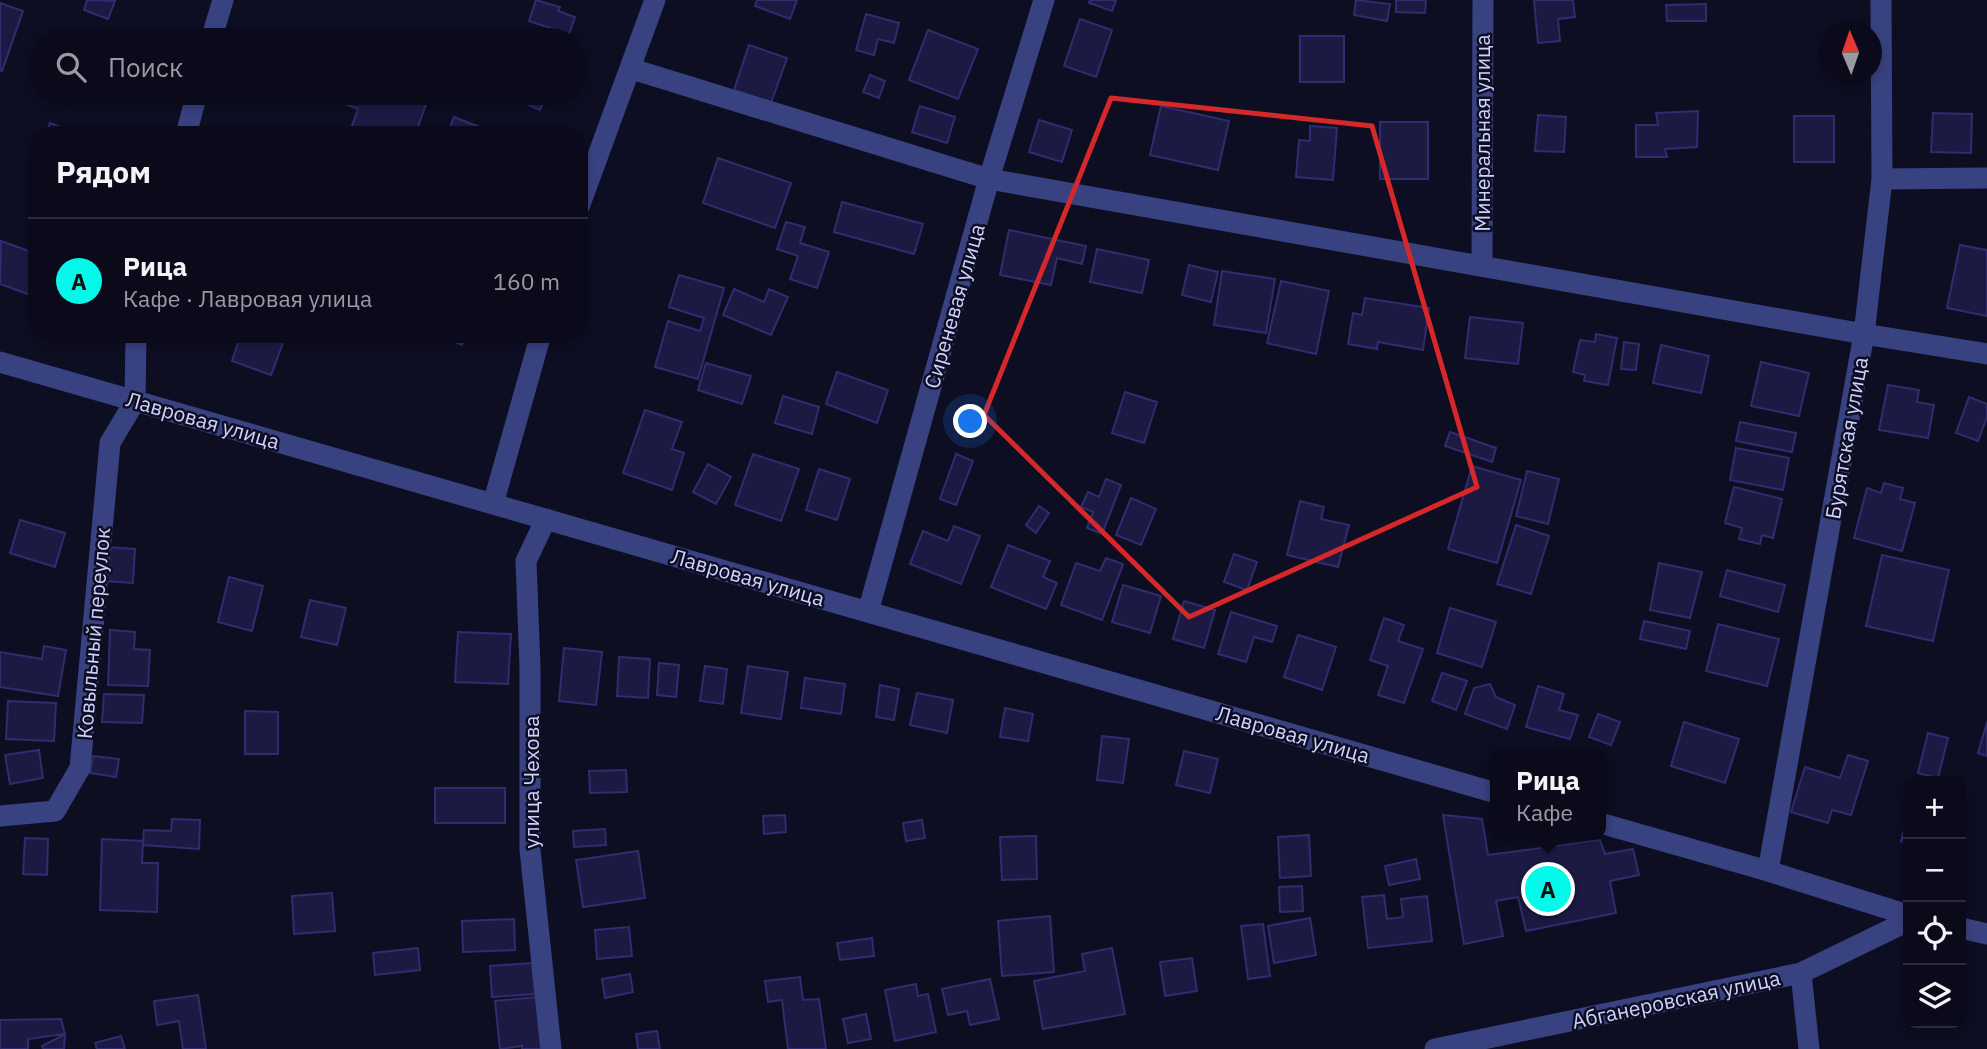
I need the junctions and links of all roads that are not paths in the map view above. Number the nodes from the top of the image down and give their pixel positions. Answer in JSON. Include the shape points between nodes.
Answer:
{"nodes":[{"id":1,"x":223,"y":0,"type":"edge"},
{"id":2,"x":655,"y":0,"type":"edge"},
{"id":3,"x":1044,"y":0,"type":"edge"},
{"id":4,"x":1483,"y":0,"type":"edge"},
{"id":5,"x":1881,"y":0,"type":"edge"},
{"id":6,"x":215,"y":28,"type":"edge"},
{"id":7,"x":632,"y":69,"type":"junction"},
{"id":8,"x":194,"y":105,"type":"edge"},
{"id":9,"x":188,"y":126,"type":"edge"},
{"id":10,"x":1987,"y":178,"type":"edge"},
{"id":11,"x":989,"y":179,"type":"junction"},
{"id":12,"x":1882,"y":179,"type":"junction"},
{"id":13,"x":588,"y":183,"type":"edge"},
{"id":14,"x":1482,"y":266,"type":"junction"},
{"id":15,"x":1864,"y":334,"type":"junction"},
{"id":16,"x":136,"y":343,"type":"edge"},
{"id":17,"x":538,"y":343,"type":"edge"},
{"id":18,"x":1987,"y":354,"type":"edge"},
{"id":19,"x":0,"y":362,"type":"edge"},
{"id":20,"x":135,"y":401,"type":"junction"},
{"id":21,"x":493,"y":504,"type":"junction"},
{"id":22,"x":546,"y":519,"type":"junction"},
{"id":23,"x":868,"y":612,"type":"junction"},
{"id":24,"x":1490,"y":791,"type":"edge"},
{"id":25,"x":0,"y":816,"type":"edge"},
{"id":26,"x":1606,"y":824,"type":"edge"},
{"id":27,"x":1768,"y":871,"type":"junction"},
{"id":28,"x":1903,"y":913,"type":"edge"},
{"id":29,"x":1903,"y":923,"type":"edge"},
{"id":30,"x":1966,"y":929,"type":"edge"},
{"id":31,"x":1987,"y":934,"type":"edge"},
{"id":32,"x":1801,"y":973,"type":"junction"},
{"id":33,"x":551,"y":1049,"type":"edge"},
{"id":34,"x":1435,"y":1049,"type":"edge"},
{"id":35,"x":1809,"y":1049,"type":"edge"}],
"edges":[{"from":1,"to":6,"type":"street"},
{"from":2,"to":7,"type":"street"},
{"from":3,"to":11,"type":"street","name":"Сиреневая улица"},
{"from":4,"to":14,"type":"street","name":"Минеральная улица"},
{"from":5,"to":12,"type":"street","name":"Бурятская улица"},
{"from":7,"to":11,"type":"street"},
{"from":7,"to":13,"type":"street"},
{"from":8,"to":9,"type":"street"},
{"from":10,"to":12,"type":"street"},
{"from":11,"to":14,"type":"street"},
{"from":11,"to":23,"type":"street","name":"Сиреневая улица"},
{"from":12,"to":15,"type":"street","name":"Бурятская улица"},
{"from":14,"to":15,"type":"street"},
{"from":15,"to":18,"type":"street"},
{"from":15,"to":27,"type":"street","name":"Бурятская улица"},
{"from":16,"to":20,"type":"street"},
{"from":17,"to":21,"type":"street"},
{"from":19,"to":20,"type":"street","name":"Лавровая улица"},
{"from":20,"to":21,"type":"street","name":"Лавровая улица"},
{"from":20,"to":25,"type":"street","name":"Ковыльный переулок","via":[[110,443],[80,768],[55,811]]},
{"from":21,"to":22,"type":"street","name":"Лавровая улица"},
{"from":22,"to":23,"type":"street","name":"Лавровая улица"},
{"from":22,"to":33,"type":"street","name":"улица Чехова","via":[[526,561],[530,850]]},
{"from":23,"to":24,"type":"street","name":"Лавровая улица"},
{"from":26,"to":27,"type":"street"},
{"from":27,"to":28,"type":"street"},
{"from":29,"to":32,"type":"street","name":"Абганеровская улица"},
{"from":30,"to":31,"type":"street"},
{"from":32,"to":34,"type":"street","name":"Абганеровская улица"},
{"from":32,"to":35,"type":"street"}]}
